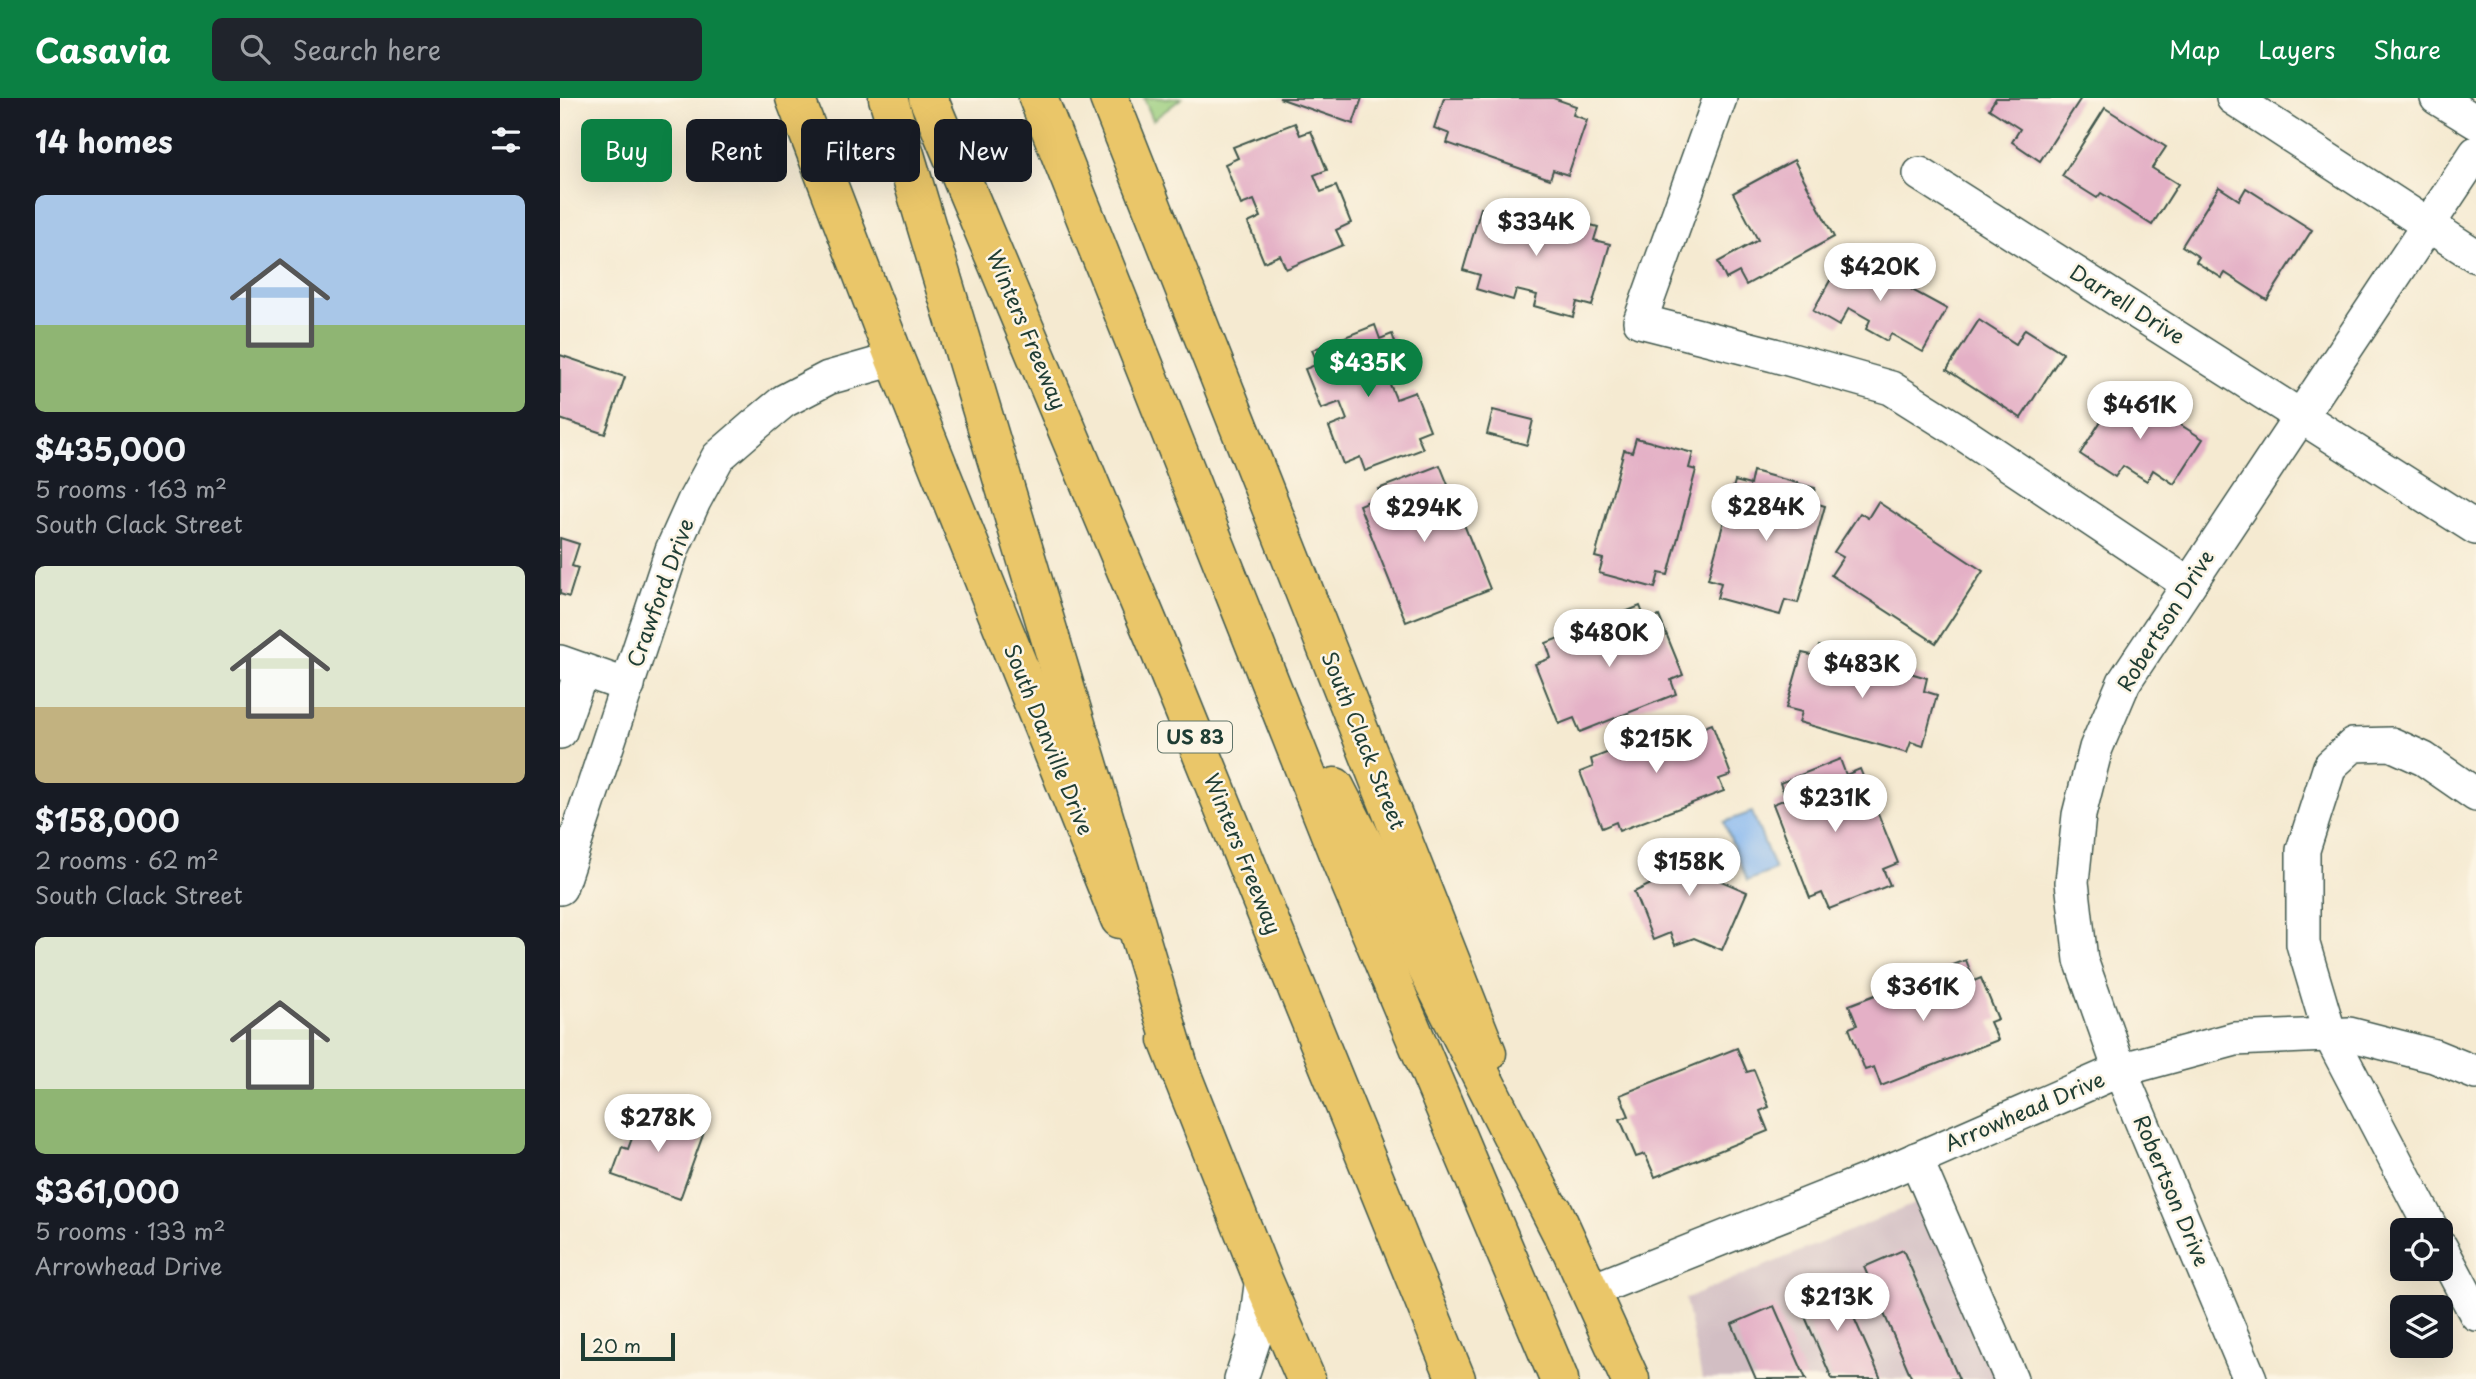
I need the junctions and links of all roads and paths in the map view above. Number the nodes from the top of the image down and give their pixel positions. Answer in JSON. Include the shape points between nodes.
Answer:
{"nodes":[{"id":1,"x":795,"y":98,"type":"edge"},
{"id":2,"x":888,"y":98,"type":"edge"},
{"id":3,"x":928,"y":98,"type":"edge"},
{"id":4,"x":1038,"y":98,"type":"edge"},
{"id":5,"x":1109,"y":98,"type":"edge"},
{"id":6,"x":1720,"y":98,"type":"edge"},
{"id":7,"x":2233,"y":98,"type":"edge"},
{"id":8,"x":2437,"y":98,"type":"edge"},
{"id":9,"x":2476,"y":122,"type":"edge"},
{"id":10,"x":2476,"y":153,"type":"edge"},
{"id":11,"x":1920,"y":174,"type":"dead end"},
{"id":12,"x":2427,"y":226,"type":"junction"},
{"id":13,"x":2476,"y":256,"type":"edge"},
{"id":14,"x":895,"y":359,"type":"junction"},
{"id":15,"x":2301,"y":415,"type":"junction"},
{"id":16,"x":2476,"y":528,"type":"edge"},
{"id":17,"x":1227,"y":574,"type":"junction"},
{"id":18,"x":2188,"y":584,"type":"junction"},
{"id":19,"x":571,"y":666,"type":"edge"},
{"id":20,"x":628,"y":686,"type":"junction"},
{"id":21,"x":560,"y":732,"type":"edge"},
{"id":22,"x":2476,"y":795,"type":"edge"},
{"id":23,"x":560,"y":884,"type":"edge"},
{"id":24,"x":2330,"y":1035,"type":"junction"},
{"id":25,"x":1180,"y":1070,"type":"junction"},
{"id":26,"x":2120,"y":1070,"type":"junction"},
{"id":27,"x":2476,"y":1073,"type":"edge"},
{"id":28,"x":1916,"y":1159,"type":"junction"},
{"id":29,"x":2426,"y":1218,"type":"edge"},
{"id":30,"x":1567,"y":1244,"type":"junction"},
{"id":31,"x":2453,"y":1271,"type":"edge"},
{"id":32,"x":1262,"y":1276,"type":"junction"},
{"id":33,"x":1590,"y":1291,"type":"junction"},
{"id":34,"x":2476,"y":1314,"type":"edge"},
{"id":35,"x":1241,"y":1379,"type":"edge"},
{"id":36,"x":1306,"y":1379,"type":"edge"},
{"id":37,"x":1457,"y":1379,"type":"edge"},
{"id":38,"x":1559,"y":1379,"type":"edge"},
{"id":39,"x":1630,"y":1379,"type":"edge"},
{"id":40,"x":2011,"y":1379,"type":"edge"},
{"id":41,"x":2250,"y":1379,"type":"edge"}],
"edges":[{"from":1,"to":14,"type":"main road","name":"South Danville Drive"},
{"from":2,"to":25,"type":"main road"},
{"from":3,"to":37,"type":"main road","name":"Winters Freeway","number":"US 83","via":[[1152,631]]},
{"from":4,"to":17,"type":"main road"},
{"from":5,"to":30,"type":"main road","name":"South Clack Street","via":[[1455,976]]},
{"from":6,"to":18,"type":"street","via":[[1640,321],[1891,388]]},
{"from":7,"to":12,"type":"street"},
{"from":8,"to":9,"type":"street"},
{"from":10,"to":12,"type":"street","name":"Robertson Drive"},
{"from":11,"to":15,"type":"street","name":"Darrell Drive"},
{"from":12,"to":13,"type":"street"},
{"from":12,"to":15,"type":"street","name":"Robertson Drive"},
{"from":14,"to":20,"type":"street","name":"Crawford Drive","via":[[828,379],[785,401],[718,457],[672,550]]},
{"from":14,"to":25,"type":"main road","name":"South Danville Drive"},
{"from":15,"to":16,"type":"street","name":"Darrell Drive"},
{"from":15,"to":18,"type":"street","name":"Robertson Drive"},
{"from":17,"to":30,"type":"main road"},
{"from":17,"to":38,"type":"main road","via":[[1340,859]]},
{"from":18,"to":26,"type":"street","name":"Robertson Drive","via":[[2124,682],[2096,748],[2079,815],[2072,882],[2081,960]]},
{"from":19,"to":20,"type":"street"},
{"from":19,"to":21,"type":"street"},
{"from":20,"to":23,"type":"street","name":"Crawford Drive"},
{"from":22,"to":24,"type":"street","via":[[2424,759],[2391,744],[2353,745],[2330,766],[2303,850],[2303,944]]},
{"from":24,"to":26,"type":"street","name":"Arrowhead Drive","via":[[2235,1039]]},
{"from":24,"to":27,"type":"street","name":"Arrowhead Drive","via":[[2350,1034],[2434,1056]]},
{"from":24,"to":29,"type":"street"},
{"from":25,"to":32,"type":"main road","name":"South Danville Drive"},
{"from":26,"to":28,"type":"street","name":"Arrowhead Drive"},
{"from":26,"to":41,"type":"street","name":"Robertson Drive"},
{"from":28,"to":33,"type":"street","name":"Arrowhead Drive"},
{"from":28,"to":40,"type":"street"},
{"from":30,"to":33,"type":"main road","name":"South Clack Street"},
{"from":31,"to":34,"type":"street"},
{"from":32,"to":35,"type":"street","via":[[1254,1339]]},
{"from":32,"to":36,"type":"main road","name":"South Danville Drive"},
{"from":33,"to":39,"type":"main road","name":"South Clack Street"}]}
